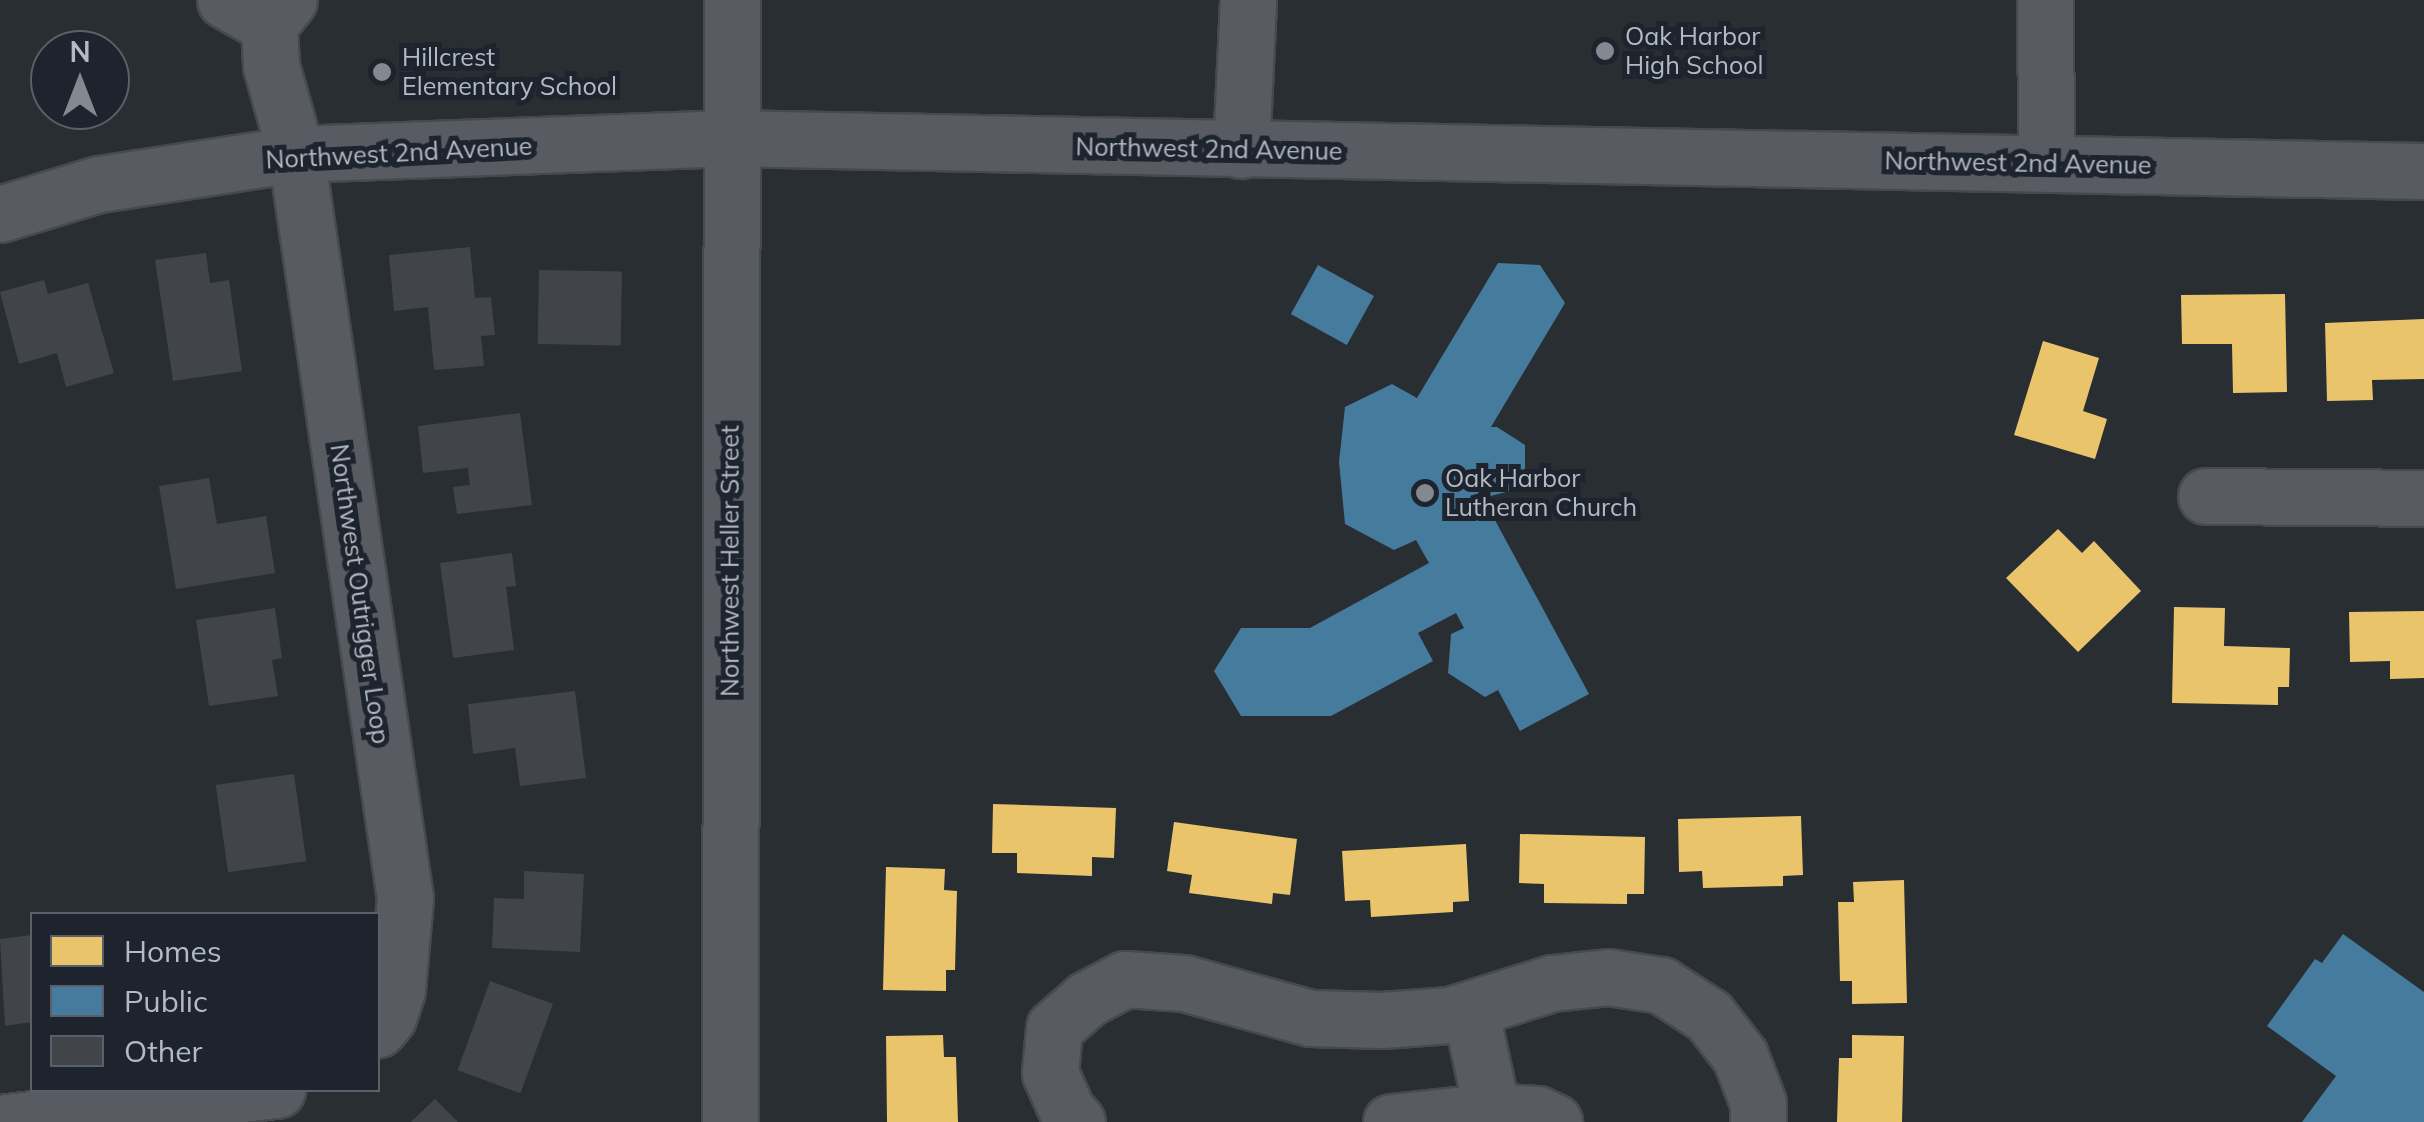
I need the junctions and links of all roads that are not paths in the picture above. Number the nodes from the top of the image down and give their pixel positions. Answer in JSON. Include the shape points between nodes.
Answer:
{"nodes":[{"id":1,"x":732,"y":0,"type":"edge"},
{"id":2,"x":1248,"y":0,"type":"edge"},
{"id":3,"x":2045,"y":0,"type":"edge"},
{"id":4,"x":261,"y":8,"type":"edge"},
{"id":5,"x":730,"y":138,"type":"junction"},
{"id":6,"x":1241,"y":150,"type":"junction"},
{"id":7,"x":296,"y":154,"type":"junction"},
{"id":8,"x":2046,"y":163,"type":"junction"},
{"id":9,"x":2424,"y":171,"type":"edge"},
{"id":10,"x":0,"y":214,"type":"edge"},
{"id":11,"x":2206,"y":496,"type":"dead end"},
{"id":12,"x":2424,"y":498,"type":"edge"},
{"id":13,"x":1470,"y":1009,"type":"junction"},
{"id":14,"x":380,"y":1027,"type":"edge"},
{"id":15,"x":260,"y":1092,"type":"edge"},
{"id":16,"x":1492,"y":1110,"type":"junction"},
{"id":17,"x":7,"y":1122,"type":"edge"},
{"id":18,"x":730,"y":1122,"type":"edge"},
{"id":19,"x":1078,"y":1122,"type":"edge"},
{"id":20,"x":1391,"y":1122,"type":"edge"},
{"id":21,"x":1554,"y":1122,"type":"edge"},
{"id":22,"x":1758,"y":1122,"type":"edge"}],
"edges":[{"from":1,"to":5,"type":"street","name":"Northwest Heller Street"},
{"from":2,"to":6,"type":"street"},
{"from":3,"to":8,"type":"street"},
{"from":4,"to":7,"type":"street","name":"Northwest Outrigger Loop"},
{"from":5,"to":6,"type":"street","name":"Northwest 2nd Avenue"},
{"from":5,"to":7,"type":"street","name":"Northwest 2nd Avenue"},
{"from":5,"to":18,"type":"street","name":"Northwest Heller Street"},
{"from":6,"to":8,"type":"street","name":"Northwest 2nd Avenue"},
{"from":7,"to":10,"type":"street","name":"Northwest 2nd Avenue","via":[[100,184]]},
{"from":7,"to":14,"type":"street","name":"Northwest Outrigger Loop","via":[[405,898],[397,990]]},
{"from":8,"to":9,"type":"street","name":"Northwest 2nd Avenue"},
{"from":11,"to":12,"type":"street"},
{"from":13,"to":16,"type":"street"},
{"from":13,"to":19,"type":"street","via":[[1450,1016],[1310,1018],[1184,983],[1125,979],[1054,1028],[1050,1073]]},
{"from":13,"to":22,"type":"street","via":[[1552,983],[1608,977],[1660,985],[1709,1016],[1740,1056],[1758,1102]]},
{"from":15,"to":17,"type":"street"},
{"from":16,"to":20,"type":"street"},
{"from":16,"to":21,"type":"street"}]}
